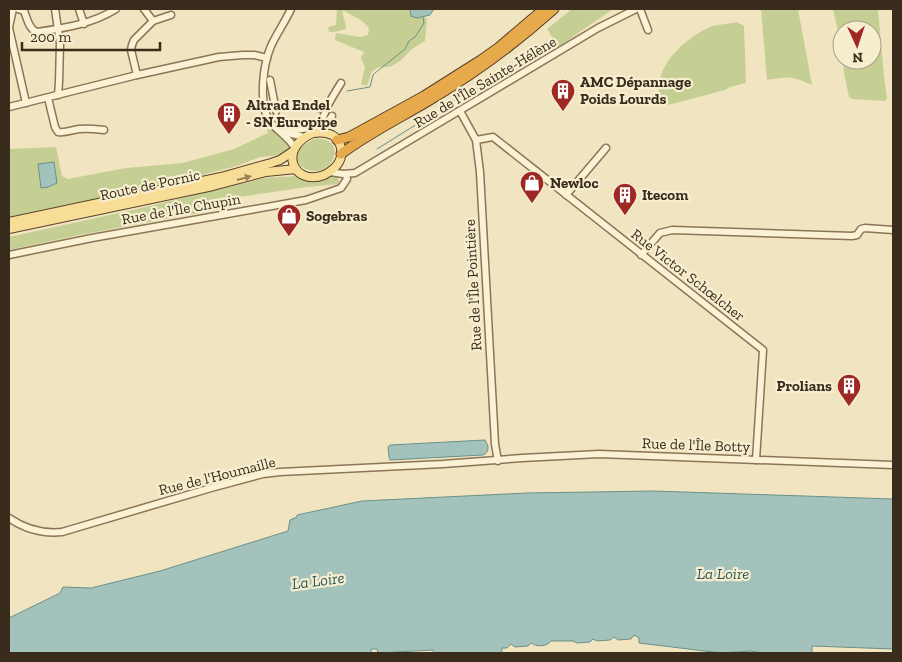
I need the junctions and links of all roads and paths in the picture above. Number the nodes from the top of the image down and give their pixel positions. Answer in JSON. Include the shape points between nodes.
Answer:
{"nodes":[{"id":1,"x":13,"y":9,"type":"edge"},
{"id":2,"x":18,"y":9,"type":"edge"},
{"id":3,"x":55,"y":9,"type":"edge"},
{"id":4,"x":79,"y":9,"type":"edge"},
{"id":5,"x":116,"y":9,"type":"edge"},
{"id":6,"x":144,"y":9,"type":"edge"},
{"id":7,"x":291,"y":9,"type":"edge"},
{"id":8,"x":544,"y":9,"type":"edge"},
{"id":9,"x":554,"y":9,"type":"edge"},
{"id":10,"x":638,"y":9,"type":"edge"},
{"id":11,"x":171,"y":15,"type":"dead end"},
{"id":12,"x":153,"y":22,"type":"junction"},
{"id":13,"x":84,"y":24,"type":"junction"},
{"id":14,"x":9,"y":28,"type":"edge"},
{"id":15,"x":58,"y":29,"type":"junction"},
{"id":16,"x":648,"y":30,"type":"dead end"},
{"id":17,"x":267,"y":58,"type":"junction"},
{"id":18,"x":137,"y":75,"type":"junction"},
{"id":19,"x":270,"y":80,"type":"dead end"},
{"id":20,"x":341,"y":83,"type":"dead end"},
{"id":21,"x":58,"y":95,"type":"junction"},
{"id":22,"x":48,"y":98,"type":"junction"},
{"id":23,"x":26,"y":103,"type":"junction"},
{"id":24,"x":9,"y":107,"type":"edge"},
{"id":25,"x":276,"y":108,"type":"junction"},
{"id":26,"x":327,"y":109,"type":"junction"},
{"id":27,"x":460,"y":111,"type":"junction"},
{"id":28,"x":272,"y":118,"type":"junction"},
{"id":29,"x":104,"y":130,"type":"dead end"},
{"id":30,"x":278,"y":130,"type":"junction"},
{"id":31,"x":316,"y":133,"type":"junction"},
{"id":32,"x":304,"y":137,"type":"junction"},
{"id":33,"x":334,"y":137,"type":"junction"},
{"id":34,"x":476,"y":140,"type":"junction"},
{"id":35,"x":606,"y":148,"type":"dead end"},
{"id":36,"x":291,"y":152,"type":"junction"},
{"id":37,"x":341,"y":157,"type":"junction"},
{"id":38,"x":296,"y":169,"type":"junction"},
{"id":39,"x":330,"y":172,"type":"junction"},
{"id":40,"x":346,"y":175,"type":"junction"},
{"id":41,"x":566,"y":196,"type":"junction"},
{"id":42,"x":9,"y":222,"type":"edge"},
{"id":43,"x":9,"y":229,"type":"edge"},
{"id":44,"x":893,"y":230,"type":"edge"},
{"id":45,"x":9,"y":255,"type":"edge"},
{"id":46,"x":641,"y":255,"type":"junction"},
{"id":47,"x":756,"y":460,"type":"junction"},
{"id":48,"x":498,"y":461,"type":"junction"},
{"id":49,"x":893,"y":466,"type":"edge"},
{"id":50,"x":9,"y":518,"type":"edge"}],
"edges":[{"from":1,"to":14,"type":"street"},
{"from":2,"to":15,"type":"street","via":[[24,11],[34,31]]},
{"from":3,"to":15,"type":"street"},
{"from":4,"to":13,"type":"street"},
{"from":5,"to":13,"type":"street"},
{"from":6,"to":12,"type":"street"},
{"from":7,"to":17,"type":"street"},
{"from":8,"to":33,"type":"highway","via":[[498,48],[455,77],[349,137]]},
{"from":9,"to":37,"type":"highway","via":[[479,69],[378,130]]},
{"from":10,"to":16,"type":"street"},
{"from":10,"to":27,"type":"street","name":"Rue de l'Île Sainte-Hélène","via":[[598,28]]},
{"from":11,"to":12,"type":"street"},
{"from":12,"to":18,"type":"street","via":[[132,45]]},
{"from":13,"to":15,"type":"street"},
{"from":14,"to":23,"type":"street"},
{"from":15,"to":21,"type":"street"},
{"from":17,"to":18,"type":"street","via":[[254,55],[219,57]]},
{"from":17,"to":28,"type":"street","via":[[263,91],[266,114]]},
{"from":18,"to":21,"type":"street"},
{"from":19,"to":25,"type":"street"},
{"from":20,"to":26,"type":"street"},
{"from":21,"to":22,"type":"street"},
{"from":22,"to":23,"type":"street"},
{"from":22,"to":29,"type":"street","via":[[58,132]]},
{"from":23,"to":24,"type":"street"},
{"from":25,"to":26,"type":"street","via":[[297,105]]},
{"from":25,"to":28,"type":"street"},
{"from":26,"to":28,"type":"street","via":[[319,124],[313,127],[286,127]]},
{"from":27,"to":34,"type":"street","name":"Rue de l'Île Pointière"},
{"from":27,"to":40,"type":"street","name":"Rue de l'Île Sainte-Hélène","via":[[355,174]]},
{"from":28,"to":30,"type":"street"},
{"from":30,"to":32,"type":"street"},
{"from":30,"to":36,"type":"street","via":[[290,140]]},
{"from":31,"to":32,"type":"main road"},
{"from":31,"to":33,"type":"main road"},
{"from":31,"to":33,"type":"street","via":[[330,118],[329,128]]},
{"from":32,"to":36,"type":"main road"},
{"from":33,"to":37,"type":"main road","via":[[340,145]]},
{"from":34,"to":41,"type":"street","name":"Rue Victor Schœlcher","via":[[493,137]]},
{"from":34,"to":48,"type":"street","name":"Rue de l'Île Pointière"},
{"from":35,"to":41,"type":"street"},
{"from":36,"to":38,"type":"main road"},
{"from":36,"to":42,"type":"main road","name":"Route de Pornic","via":[[271,163],[221,177]]},
{"from":37,"to":39,"type":"main road"},
{"from":37,"to":40,"type":"street"},
{"from":38,"to":39,"type":"main road","via":[[302,175],[312,177]]},
{"from":43,"to":38,"type":"main road","name":"Route de Pornic","one_way":true,"via":[[266,172]]},
{"from":39,"to":40,"type":"street"},
{"from":40,"to":45,"type":"street","name":"Rue de l'Île Chupin","via":[[341,188],[306,200]]},
{"from":41,"to":46,"type":"street","name":"Rue Victor Schœlcher"},
{"from":44,"to":46,"type":"street","via":[[862,226],[857,235],[852,236],[713,228],[672,230],[660,233]]},
{"from":46,"to":47,"type":"street","name":"Rue Victor Schœlcher","via":[[763,350]]},
{"from":47,"to":48,"type":"street","name":"Rue de l'Île Botty","via":[[599,454]]},
{"from":47,"to":49,"type":"street","name":"Rue de l'Île Botty"},
{"from":48,"to":50,"type":"street","name":"Rue de l'Houmaille","via":[[268,474],[62,532],[36,531]]}]}
